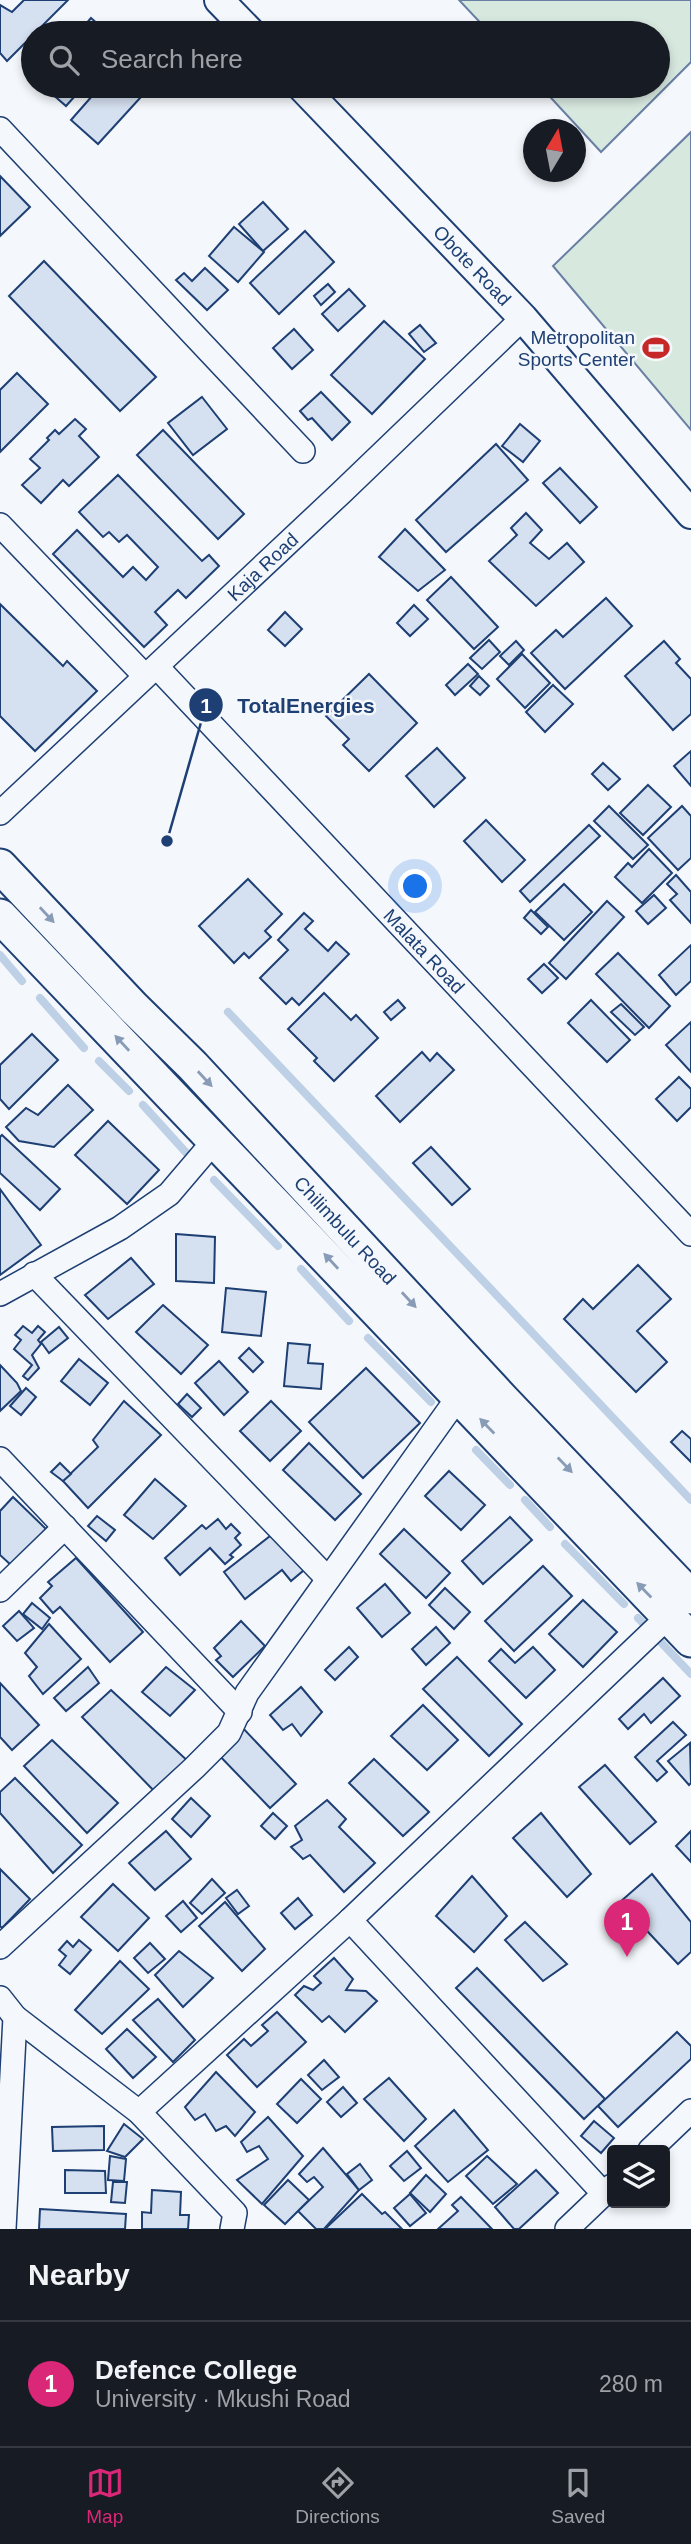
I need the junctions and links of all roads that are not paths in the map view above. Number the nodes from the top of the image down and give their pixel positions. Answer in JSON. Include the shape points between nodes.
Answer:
{"nodes":[{"id":1,"x":219,"y":0,"type":"edge"},
{"id":2,"x":239,"y":21,"type":"edge"},
{"id":3,"x":313,"y":98,"type":"edge"},
{"id":4,"x":0,"y":129,"type":"edge"},
{"id":5,"x":523,"y":318,"type":"junction"},
{"id":6,"x":303,"y":451,"type":"dead end"},
{"id":7,"x":691,"y":514,"type":"edge"},
{"id":8,"x":0,"y":525,"type":"edge"},
{"id":9,"x":151,"y":672,"type":"junction"},
{"id":10,"x":0,"y":813,"type":"edge"},
{"id":11,"x":0,"y":866,"type":"edge"},
{"id":12,"x":0,"y":916,"type":"edge"},
{"id":13,"x":215,"y":1140,"type":"junction"},
{"id":14,"x":691,"y":1234,"type":"edge"},
{"id":15,"x":34,"y":1274,"type":"junction"},
{"id":16,"x":0,"y":1294,"type":"edge"},
{"id":17,"x":459,"y":1396,"type":"junction"},
{"id":18,"x":0,"y":1459,"type":"edge"},
{"id":19,"x":65,"y":1527,"type":"junction"},
{"id":20,"x":328,"y":1579,"type":"junction"},
{"id":21,"x":0,"y":1590,"type":"edge"},
{"id":22,"x":684,"y":1618,"type":"edge"},
{"id":23,"x":240,"y":1712,"type":"junction"},
{"id":24,"x":350,"y":1920,"type":"junction"},
{"id":25,"x":0,"y":1947,"type":"edge"},
{"id":26,"x":0,"y":1997,"type":"edge"},
{"id":27,"x":15,"y":2017,"type":"junction"},
{"id":28,"x":691,"y":2110,"type":"edge"},
{"id":29,"x":139,"y":2112,"type":"junction"},
{"id":30,"x":655,"y":2145,"type":"edge"},
{"id":31,"x":607,"y":2189,"type":"edge"},
{"id":32,"x":607,"y":2191,"type":"edge"},
{"id":33,"x":233,"y":2221,"type":"edge"},
{"id":34,"x":4,"y":2229,"type":"edge"},
{"id":35,"x":253,"y":2229,"type":"edge"},
{"id":36,"x":567,"y":2229,"type":"edge"}],
"edges":[{"from":1,"to":2,"type":"street"},
{"from":3,"to":5,"type":"street","name":"Obote Road"},
{"from":4,"to":6,"type":"street"},
{"from":5,"to":7,"type":"street","name":"Obote Road"},
{"from":5,"to":9,"type":"street","name":"Kaja Road"},
{"from":8,"to":9,"type":"street","name":"Malata Road"},
{"from":9,"to":10,"type":"street","name":"Kaja Road"},
{"from":9,"to":14,"type":"street","name":"Malata Road"},
{"from":11,"to":22,"type":"main road","name":"Chilimbulu Road","one_way":true,"via":[[428,1320]]},
{"from":13,"to":12,"type":"main road","name":"Chilimbulu Road","one_way":true},
{"from":13,"to":15,"type":"street","via":[[169,1194],[120,1228]]},
{"from":17,"to":13,"type":"main road","name":"Chilimbulu Road","one_way":true},
{"from":15,"to":16,"type":"street"},
{"from":15,"to":20,"type":"street"},
{"from":17,"to":20,"type":"street"},
{"from":22,"to":17,"type":"main road","name":"Chilimbulu Road","one_way":true},
{"from":18,"to":19,"type":"street"},
{"from":19,"to":21,"type":"street"},
{"from":19,"to":23,"type":"street"},
{"from":20,"to":23,"type":"street","via":[[247,1693]]},
{"from":22,"to":24,"type":"street"},
{"from":23,"to":25,"type":"street","via":[[229,1733],[194,1769]]},
{"from":24,"to":29,"type":"street"},
{"from":24,"to":31,"type":"street"},
{"from":26,"to":27,"type":"street"},
{"from":27,"to":29,"type":"street"},
{"from":27,"to":34,"type":"street"},
{"from":28,"to":30,"type":"street"},
{"from":29,"to":33,"type":"street"},
{"from":32,"to":36,"type":"street"},
{"from":33,"to":35,"type":"street"}]}
